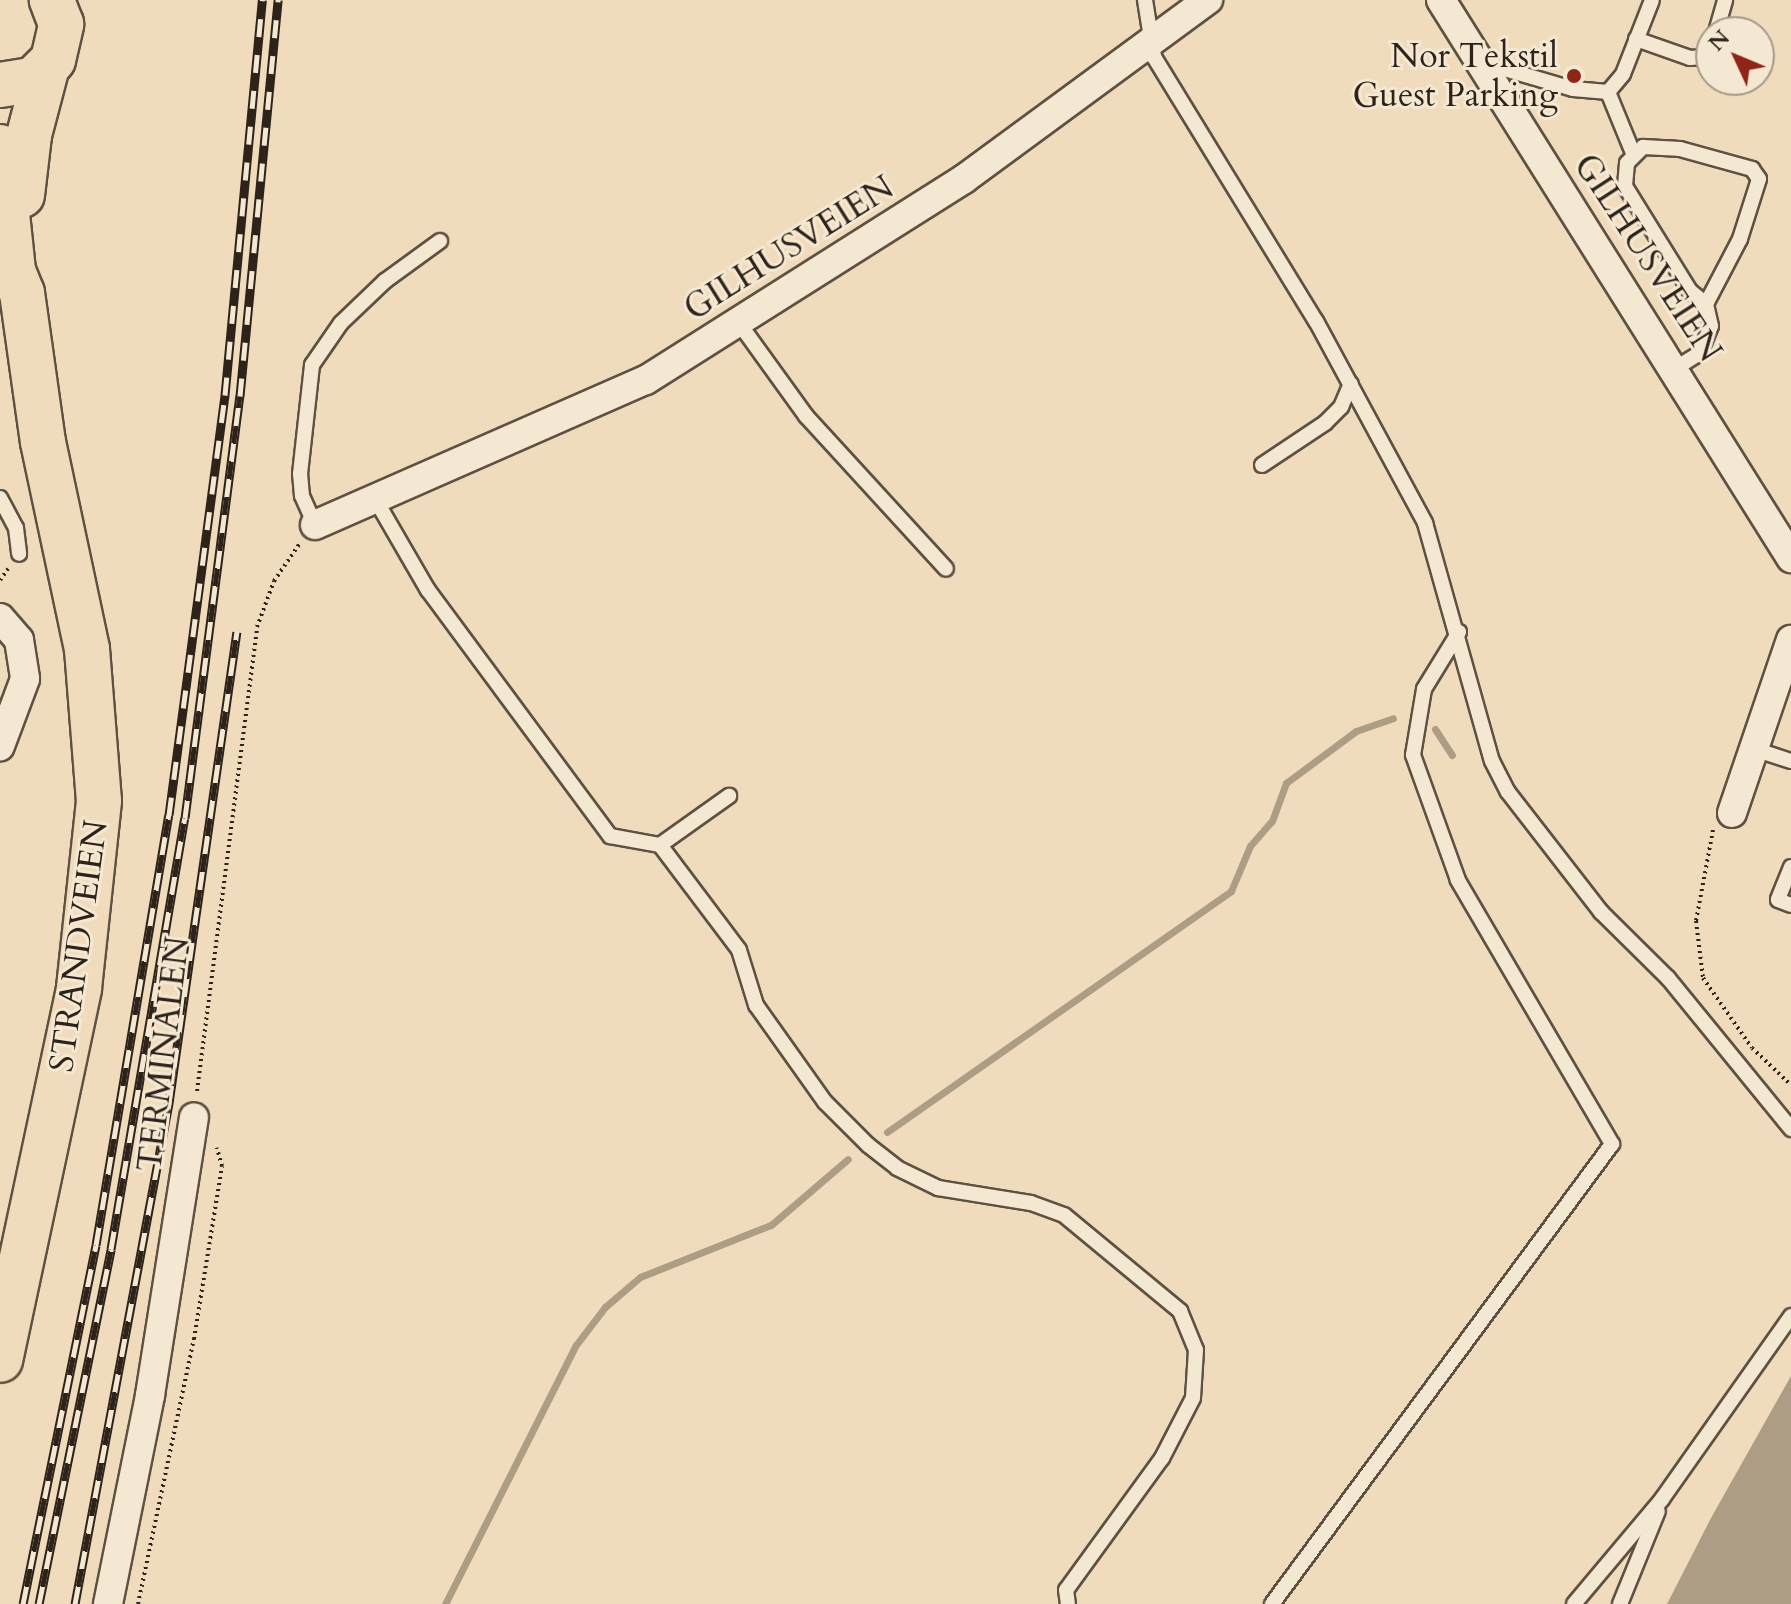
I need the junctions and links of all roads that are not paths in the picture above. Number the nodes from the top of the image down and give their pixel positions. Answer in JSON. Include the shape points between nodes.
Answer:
{"nodes":[{"id":1,"x":1145,"y":0,"type":"edge"},
{"id":2,"x":1208,"y":0,"type":"edge"},
{"id":3,"x":1441,"y":0,"type":"edge"},
{"id":4,"x":1652,"y":0,"type":"edge"},
{"id":5,"x":58,"y":4,"type":"edge"},
{"id":6,"x":1636,"y":39,"type":"junction"},
{"id":7,"x":1150,"y":40,"type":"junction"},
{"id":8,"x":1695,"y":58,"type":"edge"},
{"id":9,"x":1480,"y":63,"type":"junction"},
{"id":10,"x":46,"y":70,"type":"junction"},
{"id":11,"x":0,"y":85,"type":"edge"},
{"id":12,"x":1608,"y":92,"type":"junction"},
{"id":13,"x":0,"y":147,"type":"edge"},
{"id":14,"x":1633,"y":153,"type":"junction"},
{"id":15,"x":440,"y":241,"type":"dead end"},
{"id":16,"x":13,"y":287,"type":"junction"},
{"id":17,"x":1706,"y":304,"type":"junction"},
{"id":18,"x":739,"y":323,"type":"junction"},
{"id":19,"x":1676,"y":368,"type":"junction"},
{"id":20,"x":1351,"y":384,"type":"junction"},
{"id":21,"x":1262,"y":465,"type":"dead end"},
{"id":22,"x":374,"y":497,"type":"junction"},
{"id":23,"x":0,"y":498,"type":"edge"},
{"id":24,"x":315,"y":525,"type":"joint"},
{"id":25,"x":19,"y":554,"type":"dead end"},
{"id":26,"x":1791,"y":558,"type":"edge"},
{"id":27,"x":946,"y":569,"type":"dead end"},
{"id":28,"x":0,"y":618,"type":"edge"},
{"id":29,"x":1459,"y":632,"type":"junction"},
{"id":30,"x":1791,"y":640,"type":"edge"},
{"id":31,"x":0,"y":746,"type":"edge"},
{"id":32,"x":1754,"y":749,"type":"junction"},
{"id":33,"x":1791,"y":761,"type":"edge"},
{"id":34,"x":729,"y":796,"type":"dead end"},
{"id":35,"x":1724,"y":817,"type":"road end"},
{"id":36,"x":660,"y":845,"type":"junction"},
{"id":37,"x":1791,"y":867,"type":"edge"},
{"id":38,"x":1791,"y":905,"type":"edge"},
{"id":39,"x":194,"y":1117,"type":"road end"},
{"id":40,"x":1791,"y":1129,"type":"edge"},
{"id":41,"x":1791,"y":1316,"type":"edge"},
{"id":42,"x":0,"y":1360,"type":"edge"},
{"id":43,"x":1662,"y":1499,"type":"junction"},
{"id":44,"x":108,"y":1604,"type":"edge"},
{"id":45,"x":1068,"y":1604,"type":"edge"},
{"id":46,"x":1272,"y":1604,"type":"edge"},
{"id":47,"x":1574,"y":1604,"type":"edge"},
{"id":48,"x":1620,"y":1604,"type":"edge"}],
"edges":[{"from":1,"to":7,"type":"lane"},
{"from":2,"to":7,"type":"street","name":"GILHUSVEIEN"},
{"from":3,"to":9,"type":"street","name":"GILHUSVEIEN"},
{"from":4,"to":6,"type":"lane"},
{"from":5,"to":10,"type":"main road","name":"STRANDVEIEN","via":[[61,37]]},
{"from":6,"to":8,"type":"lane"},
{"from":6,"to":12,"type":"lane","via":[[1618,84]]},
{"from":7,"to":18,"type":"street","name":"GILHUSVEIEN","via":[[964,179]]},
{"from":7,"to":20,"type":"lane","via":[[1154,57]]},
{"from":9,"to":12,"type":"lane","via":[[1573,89]]},
{"from":9,"to":19,"type":"street","name":"GILHUSVEIEN"},
{"from":10,"to":11,"type":"main road","via":[[19,85]]},
{"from":10,"to":16,"type":"main road","name":"STRANDVEIEN","via":[[23,168],[27,267]]},
{"from":12,"to":14,"type":"lane"},
{"from":13,"to":16,"type":"main road","name":"STRANDVEIEN"},
{"from":14,"to":17,"type":"lane","via":[[1625,186],[1690,291]]},
{"from":14,"to":17,"type":"lane","via":[[1643,147],[1680,149],[1752,169],[1759,179],[1740,239]]},
{"from":15,"to":24,"type":"lane","via":[[385,281],[341,323],[312,365],[300,474],[302,496]]},
{"from":16,"to":42,"type":"main road","name":"STRANDVEIEN","via":[[87,649],[99,801],[79,989]]},
{"from":17,"to":19,"type":"lane","via":[[1711,326],[1700,353]]},
{"from":18,"to":22,"type":"street","name":"GILHUSVEIEN","via":[[646,380]]},
{"from":18,"to":27,"type":"lane","via":[[806,416]]},
{"from":19,"to":26,"type":"street","name":"GILHUSVEIEN"},
{"from":20,"to":21,"type":"lane","via":[[1341,407],[1325,423]]},
{"from":20,"to":29,"type":"lane","via":[[1425,523]]},
{"from":22,"to":24,"type":"street","name":"GILHUSVEIEN"},
{"from":22,"to":36,"type":"lane","via":[[401,551],[610,836]]},
{"from":23,"to":25,"type":"lane","via":[[16,528]]},
{"from":28,"to":31,"type":"street","via":[[19,640],[25,679]]},
{"from":29,"to":40,"type":"lane","via":[[1492,761],[1508,792],[1601,912],[1668,978]]},
{"from":29,"to":46,"type":"lane","via":[[1424,689],[1413,755],[1458,880],[1612,1144]]},
{"from":30,"to":32,"type":"street"},
{"from":32,"to":33,"type":"lane"},
{"from":32,"to":35,"type":"street"},
{"from":34,"to":36,"type":"lane"},
{"from":36,"to":45,"type":"lane","via":[[739,950],[756,1005],[825,1102],[868,1145],[897,1168],[938,1188],[1031,1203],[1064,1215],[1180,1311],[1196,1350],[1193,1398],[1162,1458],[1066,1590]]},
{"from":37,"to":38,"type":"lane","via":[[1778,900]]},
{"from":39,"to":44,"type":"street","name":"TERMINALEN","via":[[148,1408]]},
{"from":41,"to":43,"type":"lane"},
{"from":43,"to":47,"type":"lane"},
{"from":43,"to":48,"type":"lane"}]}
